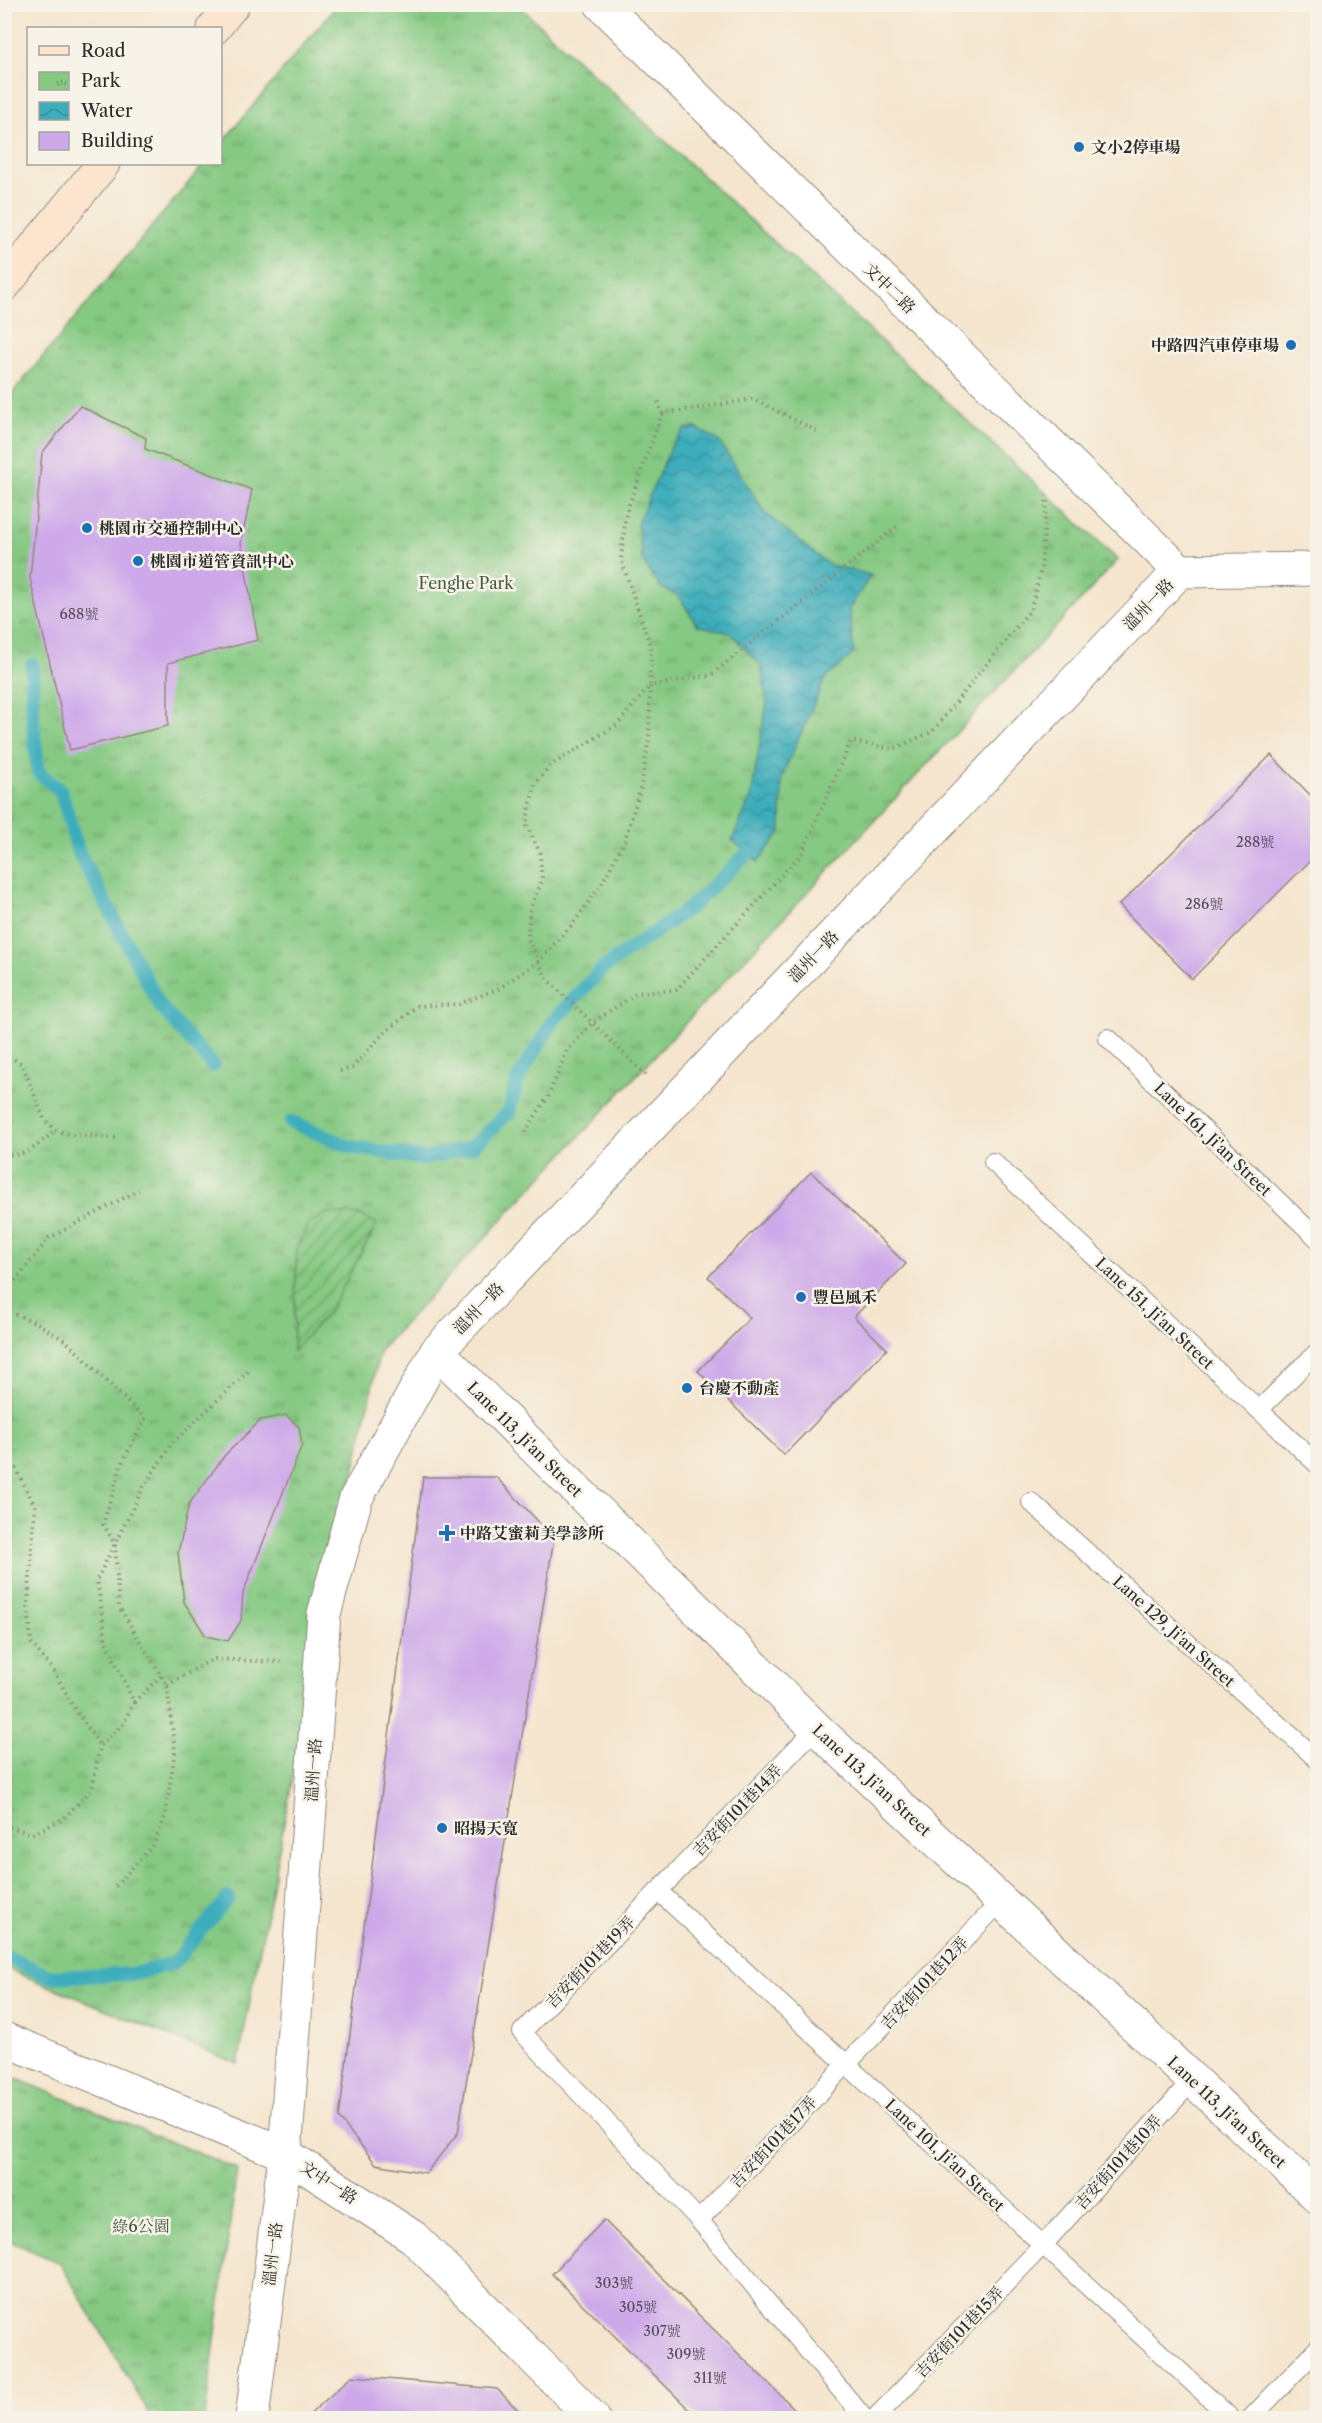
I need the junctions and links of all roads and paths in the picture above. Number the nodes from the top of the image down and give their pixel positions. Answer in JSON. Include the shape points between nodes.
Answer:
{"nodes":[{"id":1,"x":233,"y":4,"type":"edge"},
{"id":2,"x":601,"y":4,"type":"edge"},
{"id":3,"x":214,"y":27,"type":"edge"},
{"id":4,"x":103,"y":165,"type":"edge"},
{"id":5,"x":4,"y":285,"type":"edge"},
{"id":6,"x":657,"y":398,"type":"dead end"},
{"id":7,"x":662,"y":414,"type":"junction"},
{"id":8,"x":819,"y":432,"type":"dead end"},
{"id":9,"x":1048,"y":492,"type":"dead end"},
{"id":10,"x":899,"y":525,"type":"dead end"},
{"id":11,"x":1317,"y":568,"type":"edge"},
{"id":12,"x":1180,"y":571,"type":"junction"},
{"id":13,"x":650,"y":686,"type":"junction"},
{"id":14,"x":539,"y":961,"type":"junction"},
{"id":15,"x":592,"y":1023,"type":"junction"},
{"id":16,"x":1108,"y":1038,"type":"dead end"},
{"id":17,"x":4,"y":1053,"type":"edge"},
{"id":18,"x":340,"y":1071,"type":"dead end"},
{"id":19,"x":651,"y":1080,"type":"dead end"},
{"id":20,"x":55,"y":1130,"type":"junction"},
{"id":21,"x":525,"y":1132,"type":"dead end"},
{"id":22,"x":117,"y":1138,"type":"dead end"},
{"id":23,"x":4,"y":1154,"type":"edge"},
{"id":24,"x":993,"y":1161,"type":"dead end"},
{"id":25,"x":139,"y":1190,"type":"dead end"},
{"id":26,"x":1317,"y":1239,"type":"edge"},
{"id":27,"x":4,"y":1295,"type":"edge"},
{"id":28,"x":4,"y":1310,"type":"edge"},
{"id":29,"x":437,"y":1351,"type":"junction"},
{"id":30,"x":1317,"y":1351,"type":"edge"},
{"id":31,"x":251,"y":1369,"type":"dead end"},
{"id":32,"x":1259,"y":1410,"type":"junction"},
{"id":33,"x":4,"y":1464,"type":"edge"},
{"id":34,"x":1317,"y":1465,"type":"edge"},
{"id":35,"x":1031,"y":1502,"type":"dead end"},
{"id":36,"x":115,"y":1544,"type":"junction"},
{"id":37,"x":281,"y":1662,"type":"dead end"},
{"id":38,"x":161,"y":1676,"type":"junction"},
{"id":39,"x":167,"y":1685,"type":"junction"},
{"id":40,"x":134,"y":1702,"type":"junction"},
{"id":41,"x":816,"y":1728,"type":"junction"},
{"id":42,"x":100,"y":1746,"type":"junction"},
{"id":43,"x":1317,"y":1760,"type":"edge"},
{"id":44,"x":4,"y":1825,"type":"edge"},
{"id":45,"x":113,"y":1888,"type":"dead end"},
{"id":46,"x":658,"y":1891,"type":"junction"},
{"id":47,"x":1001,"y":1901,"type":"junction"},
{"id":48,"x":4,"y":2039,"type":"edge"},
{"id":49,"x":846,"y":2064,"type":"junction"},
{"id":50,"x":1193,"y":2080,"type":"junction"},
{"id":51,"x":285,"y":2154,"type":"junction"},
{"id":52,"x":1317,"y":2197,"type":"edge"},
{"id":53,"x":699,"y":2220,"type":"junction"},
{"id":54,"x":1042,"y":2245,"type":"junction"},
{"id":55,"x":1317,"y":2348,"type":"edge"},
{"id":56,"x":252,"y":2418,"type":"edge"},
{"id":57,"x":593,"y":2418,"type":"edge"},
{"id":58,"x":864,"y":2418,"type":"edge"},
{"id":59,"x":875,"y":2418,"type":"edge"},
{"id":60,"x":1231,"y":2418,"type":"edge"},
{"id":61,"x":1251,"y":2418,"type":"edge"}],
"edges":[{"from":1,"to":3,"type":"street"},
{"from":2,"to":12,"type":"street","name":"文中二路"},
{"from":4,"to":5,"type":"street"},
{"from":6,"to":7,"type":"path"},
{"from":7,"to":8,"type":"path","via":[[753,399]]},
{"from":7,"to":13,"type":"path","via":[[626,513],[621,559],[651,648]]},
{"from":9,"to":15,"type":"path","via":[[1041,569],[1031,609],[932,732],[893,749],[850,741],[802,853],[676,990],[637,993]]},
{"from":10,"to":13,"type":"path","via":[[711,675]]},
{"from":11,"to":12,"type":"street","name":"溫州一路"},
{"from":12,"to":29,"type":"street","name":"溫州一路"},
{"from":13,"to":14,"type":"path","via":[[649,738],[641,787],[625,840],[601,885]]},
{"from":13,"to":14,"type":"path","via":[[617,725],[550,765],[535,784],[526,824],[540,853],[542,881],[530,909],[528,938]]},
{"from":14,"to":15,"type":"path","via":[[546,978]]},
{"from":14,"to":18,"type":"path","via":[[498,989],[459,1004],[417,1006],[381,1036],[352,1068]]},
{"from":15,"to":19,"type":"path"},
{"from":15,"to":21,"type":"path","via":[[567,1051],[548,1097]]},
{"from":16,"to":26,"type":"lane","name":"Lane 161, Ji'an Street"},
{"from":17,"to":20,"type":"path","via":[[22,1064],[44,1119]]},
{"from":20,"to":22,"type":"path"},
{"from":20,"to":23,"type":"path","via":[[35,1149],[16,1156]]},
{"from":24,"to":32,"type":"lane","name":"Lane 151, Ji'an Street"},
{"from":25,"to":27,"type":"path","via":[[49,1238]]},
{"from":28,"to":36,"type":"path","via":[[37,1323],[67,1342],[146,1419],[122,1463],[103,1524]]},
{"from":29,"to":41,"type":"street","name":"Lane 113, Ji'an Street"},
{"from":29,"to":51,"type":"street","name":"溫州一路","via":[[356,1498],[324,1614]]},
{"from":30,"to":32,"type":"lane"},
{"from":31,"to":36,"type":"path","via":[[173,1442],[144,1486]]},
{"from":32,"to":34,"type":"lane","name":"Lane 151, Ji'an Street"},
{"from":33,"to":42,"type":"path","via":[[16,1469],[34,1506],[28,1605],[31,1643],[53,1670]]},
{"from":35,"to":43,"type":"lane","name":"Lane 129, Ji'an Street"},
{"from":36,"to":38,"type":"path","via":[[119,1607]]},
{"from":36,"to":40,"type":"path","via":[[97,1579],[106,1642]]},
{"from":37,"to":39,"type":"path","via":[[213,1659]]},
{"from":38,"to":39,"type":"path"},
{"from":38,"to":40,"type":"path"},
{"from":39,"to":45,"type":"path","via":[[175,1752],[165,1816],[154,1844]]},
{"from":40,"to":42,"type":"path","via":[[123,1724]]},
{"from":41,"to":46,"type":"lane","name":"吉安街101巷14弄"},
{"from":41,"to":47,"type":"street","name":"Lane 113, Ji'an Street"},
{"from":42,"to":44,"type":"path","via":[[92,1789],[63,1819],[32,1834]]},
{"from":46,"to":49,"type":"lane","name":"Lane 101, Ji'an Street"},
{"from":46,"to":53,"type":"lane","name":"吉安街101巷19弄","via":[[522,2032]]},
{"from":47,"to":49,"type":"lane","name":"吉安街101巷12弄"},
{"from":47,"to":50,"type":"street","name":"Lane 113, Ji'an Street"},
{"from":48,"to":51,"type":"street","name":"文中一路"},
{"from":49,"to":53,"type":"lane","name":"吉安街101巷17弄"},
{"from":49,"to":54,"type":"lane","name":"Lane 101, Ji'an Street"},
{"from":50,"to":52,"type":"street","name":"Lane 113, Ji'an Street"},
{"from":50,"to":54,"type":"lane","name":"吉安街101巷10弄"},
{"from":51,"to":56,"type":"street","name":"溫州一路"},
{"from":51,"to":57,"type":"street","name":"文中一路","via":[[414,2237]]},
{"from":53,"to":58,"type":"lane"},
{"from":54,"to":59,"type":"lane","name":"吉安街101巷15弄"},
{"from":54,"to":60,"type":"lane","name":"Lane 101, Ji'an Street"},
{"from":55,"to":61,"type":"lane"}]}
